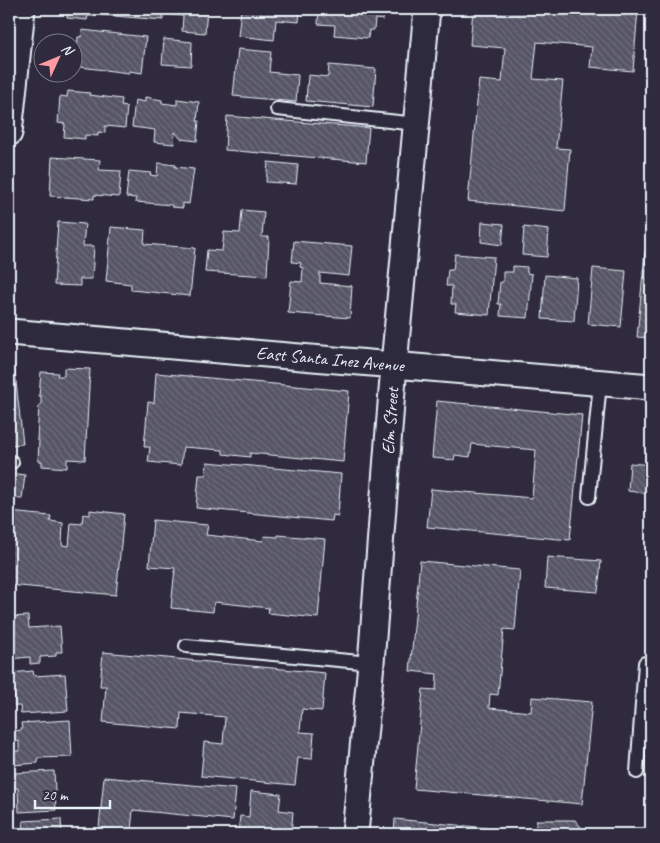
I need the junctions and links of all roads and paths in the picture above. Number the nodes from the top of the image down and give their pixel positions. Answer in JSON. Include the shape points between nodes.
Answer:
{"nodes":[{"id":1,"x":22,"y":9,"type":"edge"},
{"id":2,"x":427,"y":9,"type":"edge"},
{"id":3,"x":277,"y":109,"type":"dead end"},
{"id":4,"x":417,"y":124,"type":"junction"},
{"id":5,"x":9,"y":133,"type":"edge"},
{"id":6,"x":9,"y":332,"type":"edge"},
{"id":7,"x":394,"y":365,"type":"junction"},
{"id":8,"x":600,"y":383,"type":"junction"},
{"id":9,"x":651,"y":387,"type":"edge"},
{"id":10,"x":590,"y":497,"type":"dead end"},
{"id":11,"x":186,"y":646,"type":"dead end"},
{"id":12,"x":371,"y":663,"type":"junction"},
{"id":13,"x":651,"y":664,"type":"edge"},
{"id":14,"x":637,"y":772,"type":"dead end"},
{"id":15,"x":355,"y":834,"type":"edge"}],
"edges":[{"from":1,"to":5,"type":"street"},
{"from":2,"to":4,"type":"street","name":"Elm Street"},
{"from":3,"to":4,"type":"lane"},
{"from":4,"to":7,"type":"street","name":"Elm Street"},
{"from":6,"to":7,"type":"street","name":"East Santa Inez Avenue"},
{"from":7,"to":8,"type":"street","name":"East Santa Inez Avenue"},
{"from":7,"to":12,"type":"street","name":"Elm Street"},
{"from":8,"to":9,"type":"street","name":"East Santa Inez Avenue"},
{"from":8,"to":10,"type":"lane"},
{"from":11,"to":12,"type":"lane"},
{"from":12,"to":15,"type":"street","name":"Elm Street"},
{"from":13,"to":14,"type":"lane","via":[[645,663]]}]}
